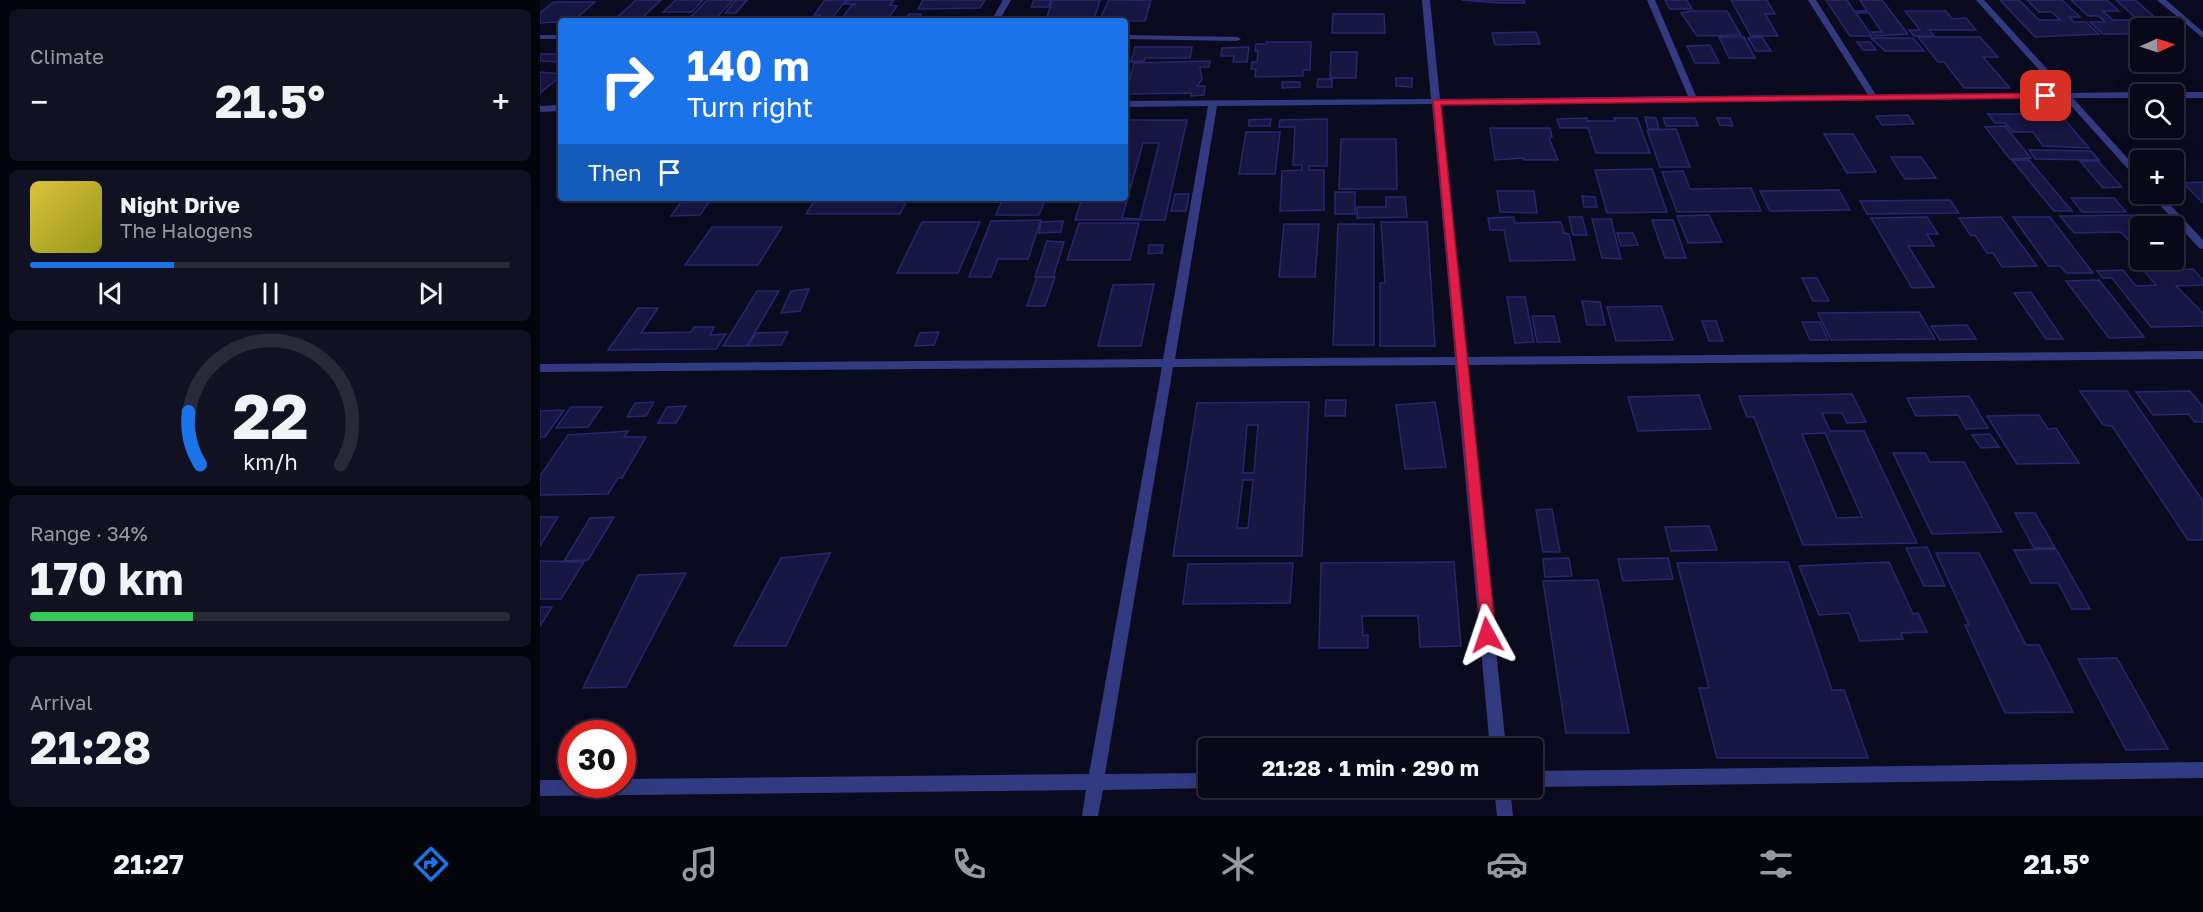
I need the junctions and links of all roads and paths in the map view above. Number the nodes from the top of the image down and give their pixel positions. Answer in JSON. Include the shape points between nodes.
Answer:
{"nodes":[{"id":1,"x":1007,"y":0,"type":"edge"},
{"id":2,"x":1426,"y":0,"type":"edge"},
{"id":3,"x":1651,"y":0,"type":"edge"},
{"id":4,"x":1812,"y":0,"type":"edge"},
{"id":5,"x":1980,"y":0,"type":"edge"},
{"id":6,"x":2161,"y":0,"type":"edge"},
{"id":7,"x":997,"y":18,"type":"edge"},
{"id":8,"x":2203,"y":36,"type":"edge"},
{"id":9,"x":540,"y":37,"type":"edge"},
{"id":10,"x":558,"y":37,"type":"edge"},
{"id":11,"x":1128,"y":37,"type":"edge"},
{"id":12,"x":1237,"y":39,"type":"dead end"},
{"id":13,"x":2130,"y":95,"type":"edge"},
{"id":14,"x":2184,"y":95,"type":"edge"},
{"id":15,"x":2203,"y":95,"type":"edge"},
{"id":16,"x":2067,"y":96,"type":"junction"},
{"id":17,"x":1874,"y":98,"type":"junction"},
{"id":18,"x":1693,"y":99,"type":"junction"},
{"id":19,"x":1436,"y":102,"type":"junction"},
{"id":20,"x":1214,"y":103,"type":"junction"},
{"id":21,"x":1128,"y":104,"type":"edge"},
{"id":22,"x":558,"y":108,"type":"edge"},
{"id":23,"x":540,"y":109,"type":"edge"},
{"id":24,"x":2130,"y":166,"type":"edge"},
{"id":25,"x":2165,"y":204,"type":"edge"},
{"id":26,"x":2203,"y":246,"type":"edge"},
{"id":27,"x":2203,"y":355,"type":"edge"},
{"id":28,"x":1461,"y":362,"type":"junction"},
{"id":29,"x":1168,"y":363,"type":"junction"},
{"id":30,"x":540,"y":368,"type":"edge"},
{"id":31,"x":1497,"y":738,"type":"edge"},
{"id":32,"x":2203,"y":770,"type":"edge"},
{"id":33,"x":1543,"y":779,"type":"edge"},
{"id":34,"x":1198,"y":781,"type":"edge"},
{"id":35,"x":1095,"y":782,"type":"junction"},
{"id":36,"x":540,"y":788,"type":"edge"},
{"id":37,"x":1503,"y":798,"type":"edge"},
{"id":38,"x":1090,"y":816,"type":"edge"},
{"id":39,"x":1505,"y":816,"type":"edge"}],
"edges":[{"from":1,"to":7,"type":"street"},
{"from":2,"to":19,"type":"street"},
{"from":3,"to":18,"type":"street"},
{"from":4,"to":17,"type":"street"},
{"from":5,"to":16,"type":"street"},
{"from":6,"to":8,"type":"street"},
{"from":9,"to":10,"type":"street"},
{"from":11,"to":12,"type":"street"},
{"from":13,"to":16,"type":"street"},
{"from":14,"to":15,"type":"street"},
{"from":16,"to":17,"type":"street"},
{"from":16,"to":24,"type":"street"},
{"from":17,"to":18,"type":"street"},
{"from":18,"to":19,"type":"street"},
{"from":19,"to":20,"type":"street"},
{"from":19,"to":28,"type":"street"},
{"from":20,"to":21,"type":"street"},
{"from":20,"to":29,"type":"street"},
{"from":22,"to":23,"type":"street"},
{"from":25,"to":26,"type":"street"},
{"from":27,"to":28,"type":"street"},
{"from":28,"to":29,"type":"street"},
{"from":28,"to":31,"type":"street"},
{"from":29,"to":30,"type":"street"},
{"from":29,"to":35,"type":"street"},
{"from":32,"to":33,"type":"street"},
{"from":34,"to":35,"type":"street"},
{"from":35,"to":36,"type":"street"},
{"from":35,"to":38,"type":"street"},
{"from":37,"to":39,"type":"street"}]}
